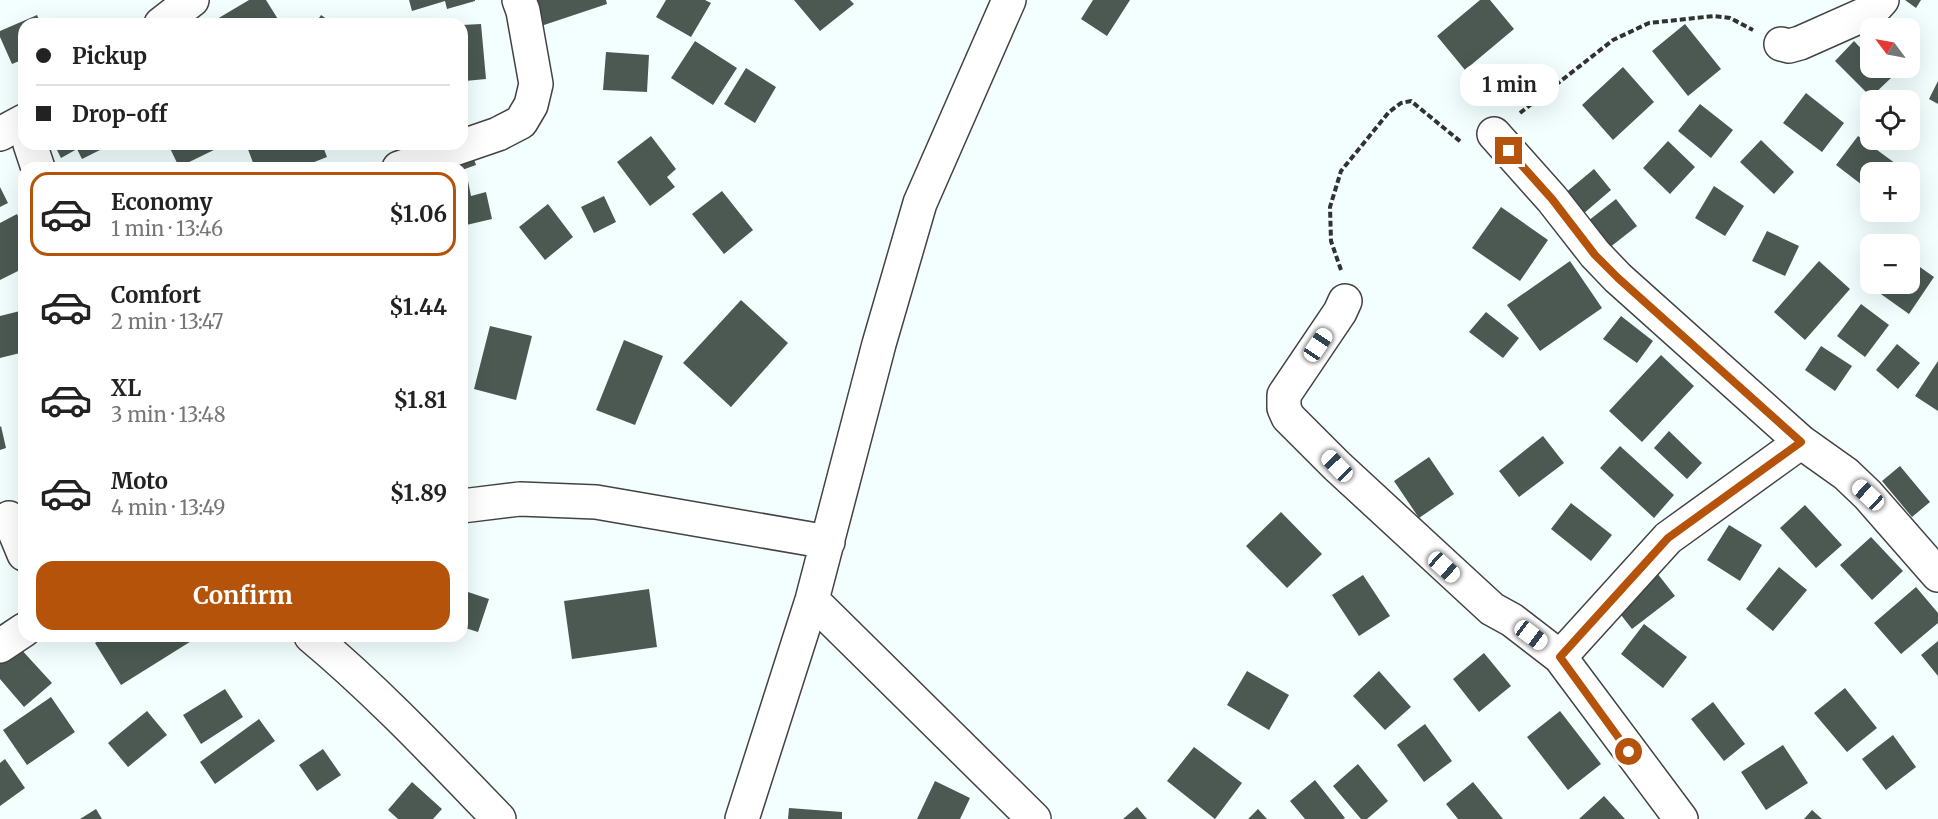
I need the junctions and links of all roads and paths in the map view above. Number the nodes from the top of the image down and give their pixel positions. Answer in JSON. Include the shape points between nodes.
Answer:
{"nodes":[{"id":1,"x":192,"y":0,"type":"edge"},
{"id":2,"x":519,"y":0,"type":"edge"},
{"id":3,"x":1009,"y":0,"type":"edge"},
{"id":4,"x":1882,"y":0,"type":"edge"},
{"id":5,"x":169,"y":18,"type":"edge"},
{"id":6,"x":1780,"y":44,"type":"joint"},
{"id":7,"x":18,"y":125,"type":"edge"},
{"id":8,"x":0,"y":134,"type":"edge"},
{"id":9,"x":1494,"y":134,"type":"junction"},
{"id":10,"x":468,"y":144,"type":"edge"},
{"id":11,"x":451,"y":150,"type":"edge"},
{"id":12,"x":416,"y":162,"type":"edge"},
{"id":13,"x":1345,"y":301,"type":"joint"},
{"id":14,"x":1801,"y":442,"type":"junction"},
{"id":15,"x":468,"y":505,"type":"edge"},
{"id":16,"x":11,"y":519,"type":"edge"},
{"id":17,"x":18,"y":538,"type":"edge"},
{"id":18,"x":828,"y":542,"type":"junction"},
{"id":19,"x":1938,"y":574,"type":"edge"},
{"id":20,"x":812,"y":600,"type":"junction"},
{"id":21,"x":18,"y":634,"type":"edge"},
{"id":22,"x":318,"y":642,"type":"edge"},
{"id":23,"x":0,"y":646,"type":"edge"},
{"id":24,"x":1560,"y":657,"type":"junction"},
{"id":25,"x":735,"y":818,"type":"edge"},
{"id":26,"x":499,"y":819,"type":"edge"},
{"id":27,"x":1034,"y":819,"type":"edge"},
{"id":28,"x":1681,"y":819,"type":"edge"}],
"edges":[{"from":1,"to":5,"type":"street"},
{"from":2,"to":10,"type":"street","via":[[536,84],[531,105],[521,122]]},
{"from":3,"to":18,"type":"street","via":[[920,203]]},
{"from":4,"to":6,"type":"street","via":[[1872,11],[1800,43]]},
{"from":6,"to":9,"type":"path","via":[[1730,18],[1648,23],[1612,40]]},
{"from":7,"to":8,"type":"street"},
{"from":9,"to":13,"type":"path","via":[[1482,142],[1463,144],[1411,101],[1389,112],[1341,171],[1330,207],[1330,241],[1346,289]]},
{"from":9,"to":14,"type":"street","via":[[1595,255]]},
{"from":11,"to":12,"type":"street"},
{"from":13,"to":24,"type":"street","via":[[1284,395],[1288,417],[1492,609]]},
{"from":14,"to":19,"type":"street","via":[[1868,495]]},
{"from":14,"to":24,"type":"street","via":[[1668,538]]},
{"from":15,"to":18,"type":"street","via":[[520,499],[596,502]]},
{"from":16,"to":17,"type":"street"},
{"from":18,"to":20,"type":"street"},
{"from":20,"to":25,"type":"street"},
{"from":20,"to":27,"type":"street"},
{"from":21,"to":23,"type":"street"},
{"from":22,"to":26,"type":"street"},
{"from":24,"to":28,"type":"street"}]}
